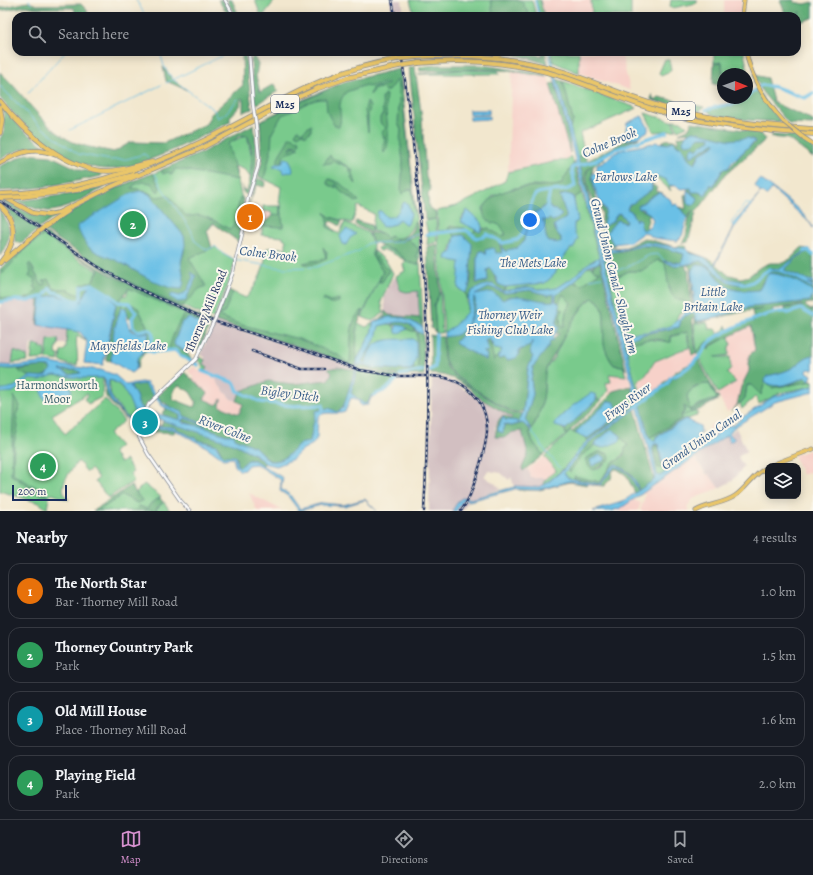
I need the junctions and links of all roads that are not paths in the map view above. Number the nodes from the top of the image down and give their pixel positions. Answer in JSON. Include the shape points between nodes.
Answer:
{"nodes":[{"id":1,"x":225,"y":0,"type":"edge"},
{"id":2,"x":744,"y":0,"type":"edge"},
{"id":3,"x":232,"y":12,"type":"edge"},
{"id":4,"x":742,"y":12,"type":"edge"},
{"id":5,"x":249,"y":56,"type":"edge"},
{"id":6,"x":747,"y":56,"type":"edge"},
{"id":7,"x":0,"y":101,"type":"edge"},
{"id":8,"x":0,"y":107,"type":"edge"},
{"id":9,"x":813,"y":129,"type":"edge"},
{"id":10,"x":0,"y":133,"type":"edge"},
{"id":11,"x":813,"y":134,"type":"edge"},
{"id":12,"x":813,"y":144,"type":"edge"},
{"id":13,"x":65,"y":158,"type":"junction"},
{"id":14,"x":161,"y":160,"type":"junction"},
{"id":15,"x":0,"y":163,"type":"edge"},
{"id":16,"x":149,"y":171,"type":"junction"},
{"id":17,"x":0,"y":195,"type":"edge"},
{"id":18,"x":0,"y":198,"type":"edge"},
{"id":19,"x":0,"y":205,"type":"edge"},
{"id":20,"x":77,"y":205,"type":"junction"},
{"id":21,"x":0,"y":264,"type":"edge"},
{"id":22,"x":813,"y":449,"type":"edge"},
{"id":23,"x":777,"y":463,"type":"edge"},
{"id":24,"x":765,"y":468,"type":"edge"},
{"id":25,"x":190,"y":511,"type":"edge"},
{"id":26,"x":696,"y":511,"type":"edge"}],
"edges":[{"from":1,"to":3,"type":"street"},
{"from":2,"to":4,"type":"main road"},
{"from":5,"to":25,"type":"street","name":"Thorney Mill Road","bridge":true,"via":[[259,158],[231,280],[193,363],[154,399],[145,410],[138,430],[142,445],[156,467]]},
{"from":6,"to":12,"type":"main road","bridge":true,"via":[[760,91],[784,122]]},
{"from":7,"to":13,"type":"highway","via":[[29,132]]},
{"from":8,"to":10,"type":"highway"},
{"from":9,"to":14,"type":"highway","number":"M25","bridge":true,"via":[[700,116],[664,107],[555,69],[510,59],[477,56],[418,57],[354,69],[316,82],[206,140]]},
{"from":11,"to":16,"type":"highway","number":"M25","bridge":true,"via":[[739,128],[700,121],[643,106],[557,75],[509,65],[477,62],[419,63],[363,73],[326,85],[197,150]]},
{"from":13,"to":14,"type":"highway","via":[[85,168],[107,171]]},
{"from":13,"to":15,"type":"highway","via":[[33,150]]},
{"from":14,"to":17,"type":"highway","number":"M25","via":[[94,182]]},
{"from":16,"to":18,"type":"highway","number":"M25","bridge":true,"via":[[82,188]]},
{"from":16,"to":20,"type":"highway"},
{"from":17,"to":20,"type":"highway","via":[[23,209],[39,214],[56,214]]},
{"from":19,"to":21,"type":"highway","via":[[9,216],[14,233],[10,249]]},
{"from":20,"to":21,"type":"highway","bridge":true,"via":[[43,228]]},
{"from":22,"to":23,"type":"main road"},
{"from":24,"to":26,"type":"main road","via":[[732,498]]}]}
